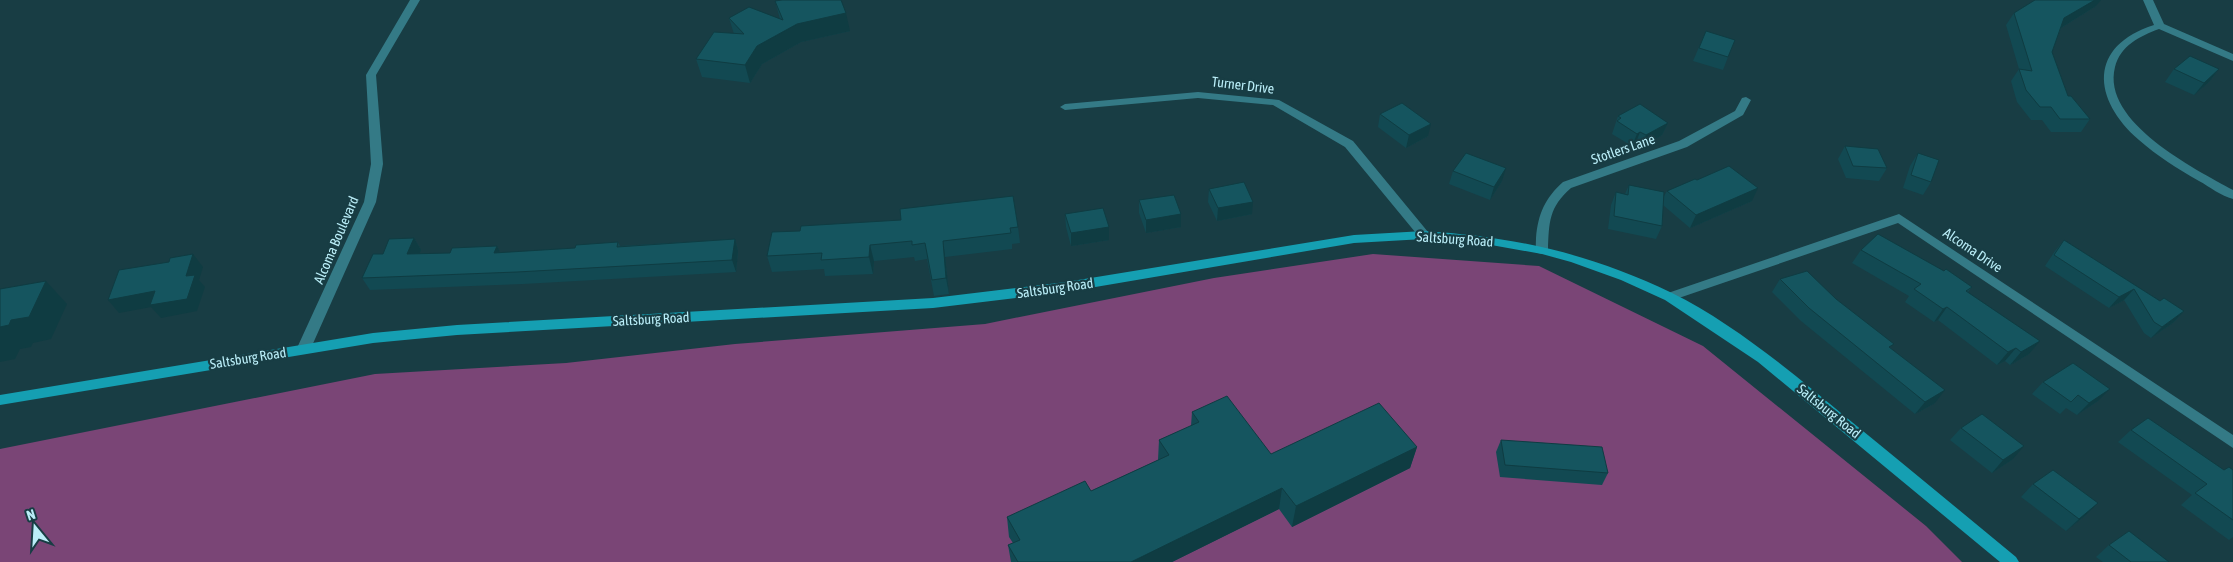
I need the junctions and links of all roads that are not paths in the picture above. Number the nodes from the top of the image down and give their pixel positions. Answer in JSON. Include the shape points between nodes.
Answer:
{"nodes":[{"id":1,"x":414,"y":0,"type":"edge"},
{"id":2,"x":2148,"y":0,"type":"edge"},
{"id":3,"x":2160,"y":26,"type":"junction"},
{"id":4,"x":2233,"y":58,"type":"edge"},
{"id":5,"x":1746,"y":100,"type":"dead end"},
{"id":6,"x":1065,"y":107,"type":"dead end"},
{"id":7,"x":2233,"y":195,"type":"edge"},
{"id":8,"x":1424,"y":235,"type":"junction"},
{"id":9,"x":1542,"y":250,"type":"junction"},
{"id":10,"x":1669,"y":298,"type":"junction"},
{"id":11,"x":304,"y":348,"type":"junction"},
{"id":12,"x":0,"y":400,"type":"edge"},
{"id":13,"x":2233,"y":442,"type":"edge"},
{"id":14,"x":2011,"y":562,"type":"edge"}],
"edges":[{"from":1,"to":11,"type":"street","name":"Alcoma Boulevard","via":[[371,75],[377,164],[370,202]]},
{"from":2,"to":3,"type":"street"},
{"from":3,"to":4,"type":"street"},
{"from":3,"to":7,"type":"street","via":[[2132,37],[2114,54],[2107,75],[2112,99],[2131,126],[2170,159]]},
{"from":5,"to":9,"type":"street","name":"Stotlers Lane","via":[[1739,112],[1683,144],[1567,185],[1555,194],[1548,205],[1543,222]]},
{"from":6,"to":8,"type":"street","name":"Turner Drive","via":[[1198,95],[1275,102],[1348,144]]},
{"from":8,"to":9,"type":"main road","name":"Saltsburg Road","via":[[1480,239]]},
{"from":8,"to":11,"type":"main road","name":"Saltsburg Road","via":[[1308,245],[1066,287],[933,303],[457,330]]},
{"from":9,"to":10,"type":"main road","name":"Saltsburg Road","via":[[1625,278]]},
{"from":10,"to":13,"type":"street","name":"Alcoma Drive","via":[[1899,218]]},
{"from":10,"to":14,"type":"main road","name":"Saltsburg Road","via":[[1763,358]]},
{"from":11,"to":12,"type":"main road","name":"Saltsburg Road"}]}
